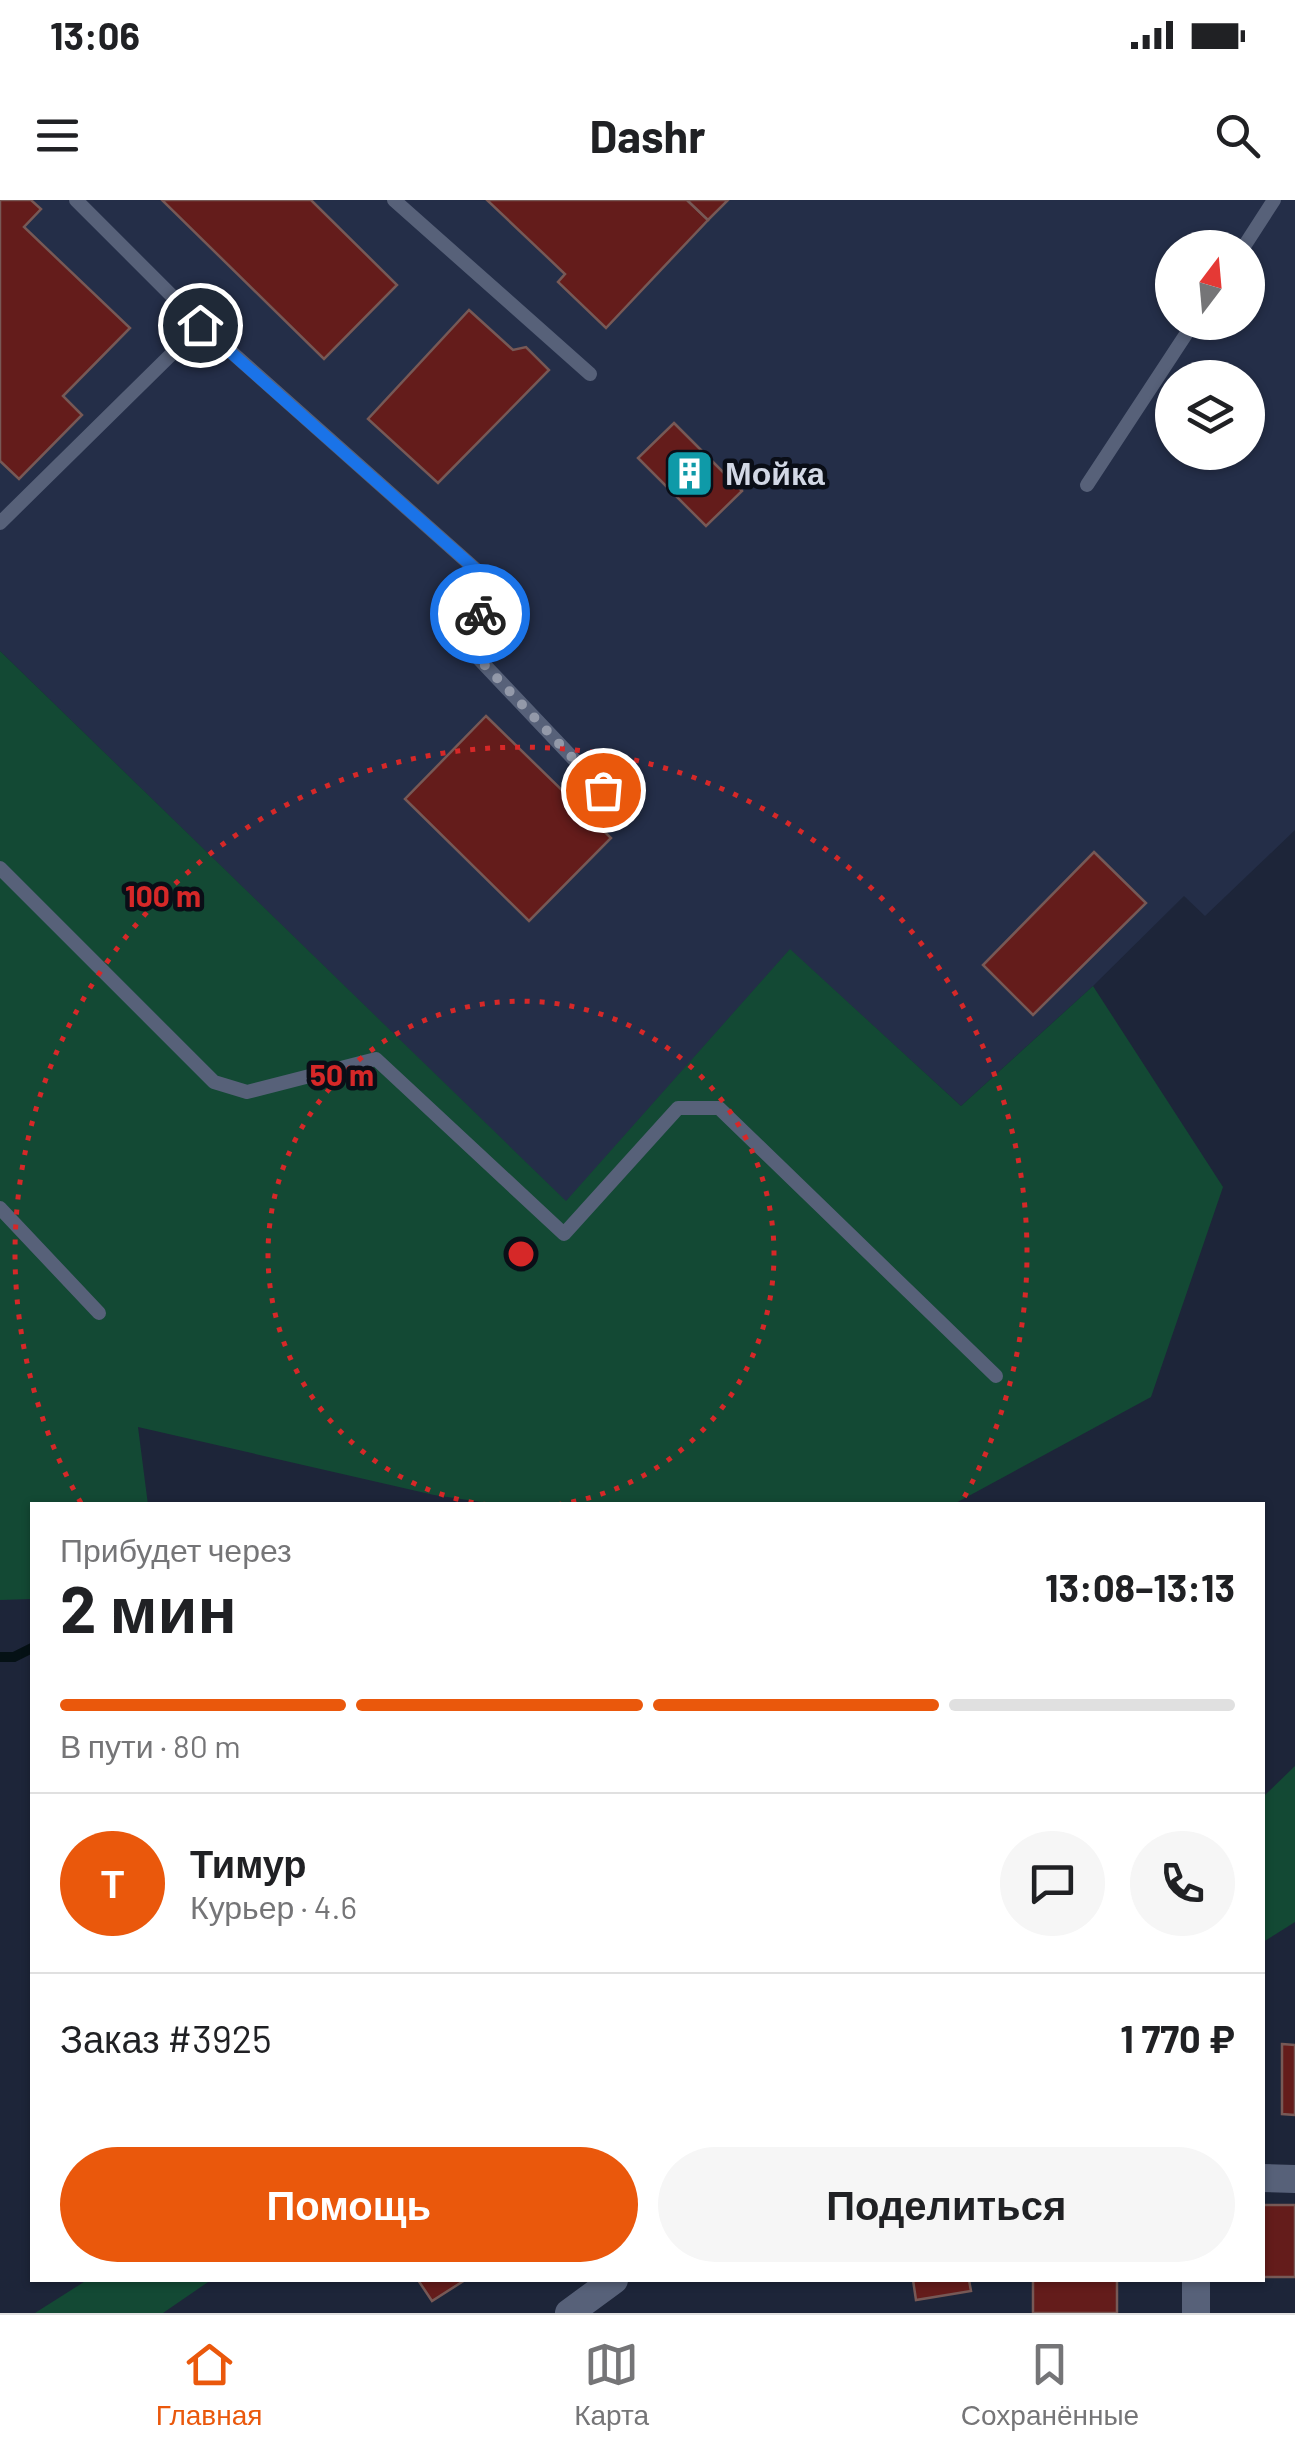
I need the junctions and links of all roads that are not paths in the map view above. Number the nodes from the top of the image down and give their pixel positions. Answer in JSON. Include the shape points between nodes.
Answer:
{"nodes":[{"id":1,"x":76,"y":200,"type":"edge"},
{"id":2,"x":394,"y":200,"type":"edge"},
{"id":3,"x":1274,"y":200,"type":"edge"},
{"id":4,"x":1255,"y":230,"type":"edge"},
{"id":5,"x":200,"y":325,"type":"junction"},
{"id":6,"x":1182,"y":340,"type":"edge"},
{"id":7,"x":590,"y":374,"type":"dead end"},
{"id":8,"x":1088,"y":484,"type":"dead end"},
{"id":9,"x":0,"y":524,"type":"edge"},
{"id":10,"x":603,"y":790,"type":"dead end"},
{"id":11,"x":0,"y":868,"type":"edge"},
{"id":12,"x":0,"y":1208,"type":"edge"},
{"id":13,"x":99,"y":1313,"type":"dead end"},
{"id":14,"x":996,"y":1376,"type":"dead end"},
{"id":15,"x":1265,"y":2178,"type":"edge"},
{"id":16,"x":1295,"y":2179,"type":"edge"},
{"id":17,"x":611,"y":2282,"type":"edge"},
{"id":18,"x":1196,"y":2282,"type":"edge"},
{"id":19,"x":569,"y":2313,"type":"edge"},
{"id":20,"x":1196,"y":2313,"type":"edge"}],
"edges":[{"from":1,"to":5,"type":"lane"},
{"from":2,"to":7,"type":"lane"},
{"from":3,"to":4,"type":"lane"},
{"from":5,"to":9,"type":"lane"},
{"from":5,"to":10,"type":"lane","via":[[482,575],[478,658]]},
{"from":6,"to":8,"type":"lane"},
{"from":11,"to":14,"type":"lane","via":[[214,1082],[247,1092],[376,1059],[564,1234],[678,1108],[719,1108]]},
{"from":12,"to":13,"type":"lane"},
{"from":15,"to":16,"type":"street"},
{"from":17,"to":19,"type":"street"},
{"from":18,"to":20,"type":"street"}]}
